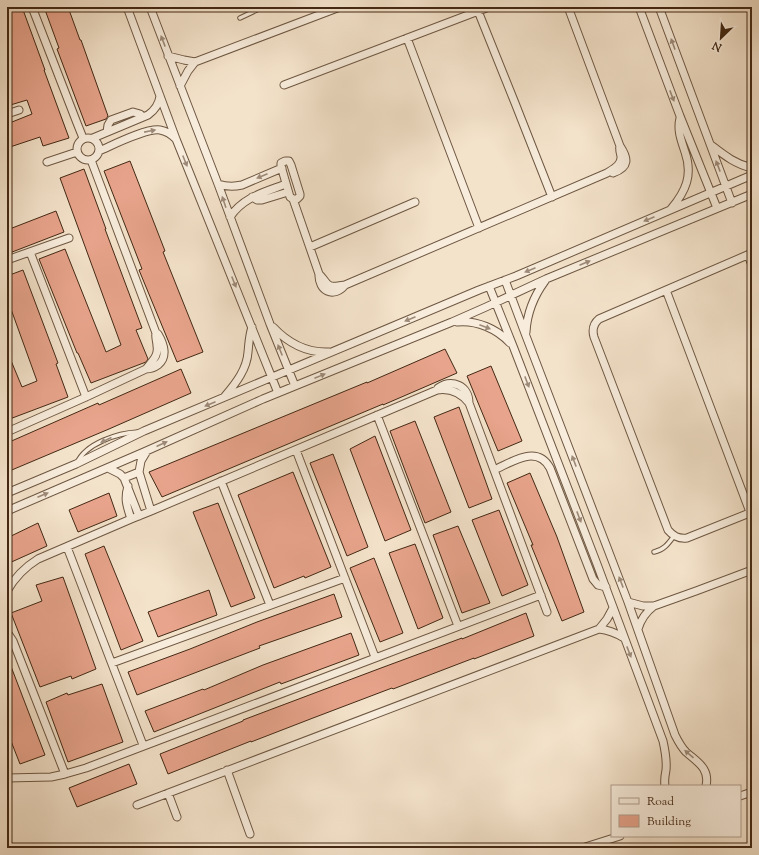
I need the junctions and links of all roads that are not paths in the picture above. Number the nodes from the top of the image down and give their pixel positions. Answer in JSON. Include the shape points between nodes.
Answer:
{"nodes":[{"id":1,"x":32,"y":7,"type":"edge"},
{"id":2,"x":127,"y":7,"type":"edge"},
{"id":3,"x":150,"y":7,"type":"edge"},
{"id":4,"x":263,"y":7,"type":"edge"},
{"id":5,"x":340,"y":7,"type":"edge"},
{"id":6,"x":489,"y":7,"type":"edge"},
{"id":7,"x":568,"y":7,"type":"edge"},
{"id":8,"x":639,"y":7,"type":"edge"},
{"id":9,"x":659,"y":7,"type":"edge"},
{"id":10,"x":478,"y":11,"type":"junction"},
{"id":11,"x":240,"y":18,"type":"dead end"},
{"id":12,"x":407,"y":38,"type":"junction"},
{"id":13,"x":168,"y":56,"type":"junction"},
{"id":14,"x":195,"y":62,"type":"junction"},
{"id":15,"x":284,"y":85,"type":"dead end"},
{"id":16,"x":180,"y":86,"type":"junction"},
{"id":17,"x":160,"y":96,"type":"junction"},
{"id":18,"x":19,"y":110,"type":"dead end"},
{"id":19,"x":7,"y":114,"type":"edge"},
{"id":20,"x":680,"y":116,"type":"junction"},
{"id":21,"x":83,"y":138,"type":"junction"},
{"id":22,"x":93,"y":138,"type":"junction"},
{"id":23,"x":176,"y":139,"type":"junction"},
{"id":24,"x":710,"y":144,"type":"junction"},
{"id":25,"x":99,"y":151,"type":"junction"},
{"id":26,"x":77,"y":152,"type":"junction"},
{"id":27,"x":91,"y":160,"type":"junction"},
{"id":28,"x":47,"y":162,"type":"dead end"},
{"id":29,"x":282,"y":168,"type":"junction"},
{"id":30,"x":752,"y":168,"type":"edge"},
{"id":31,"x":752,"y":175,"type":"edge"},
{"id":32,"x":218,"y":184,"type":"junction"},
{"id":33,"x":726,"y":187,"type":"junction"},
{"id":34,"x":287,"y":188,"type":"junction"},
{"id":35,"x":711,"y":193,"type":"junction"},
{"id":36,"x":752,"y":194,"type":"edge"},
{"id":37,"x":552,"y":197,"type":"junction"},
{"id":38,"x":293,"y":200,"type":"junction"},
{"id":39,"x":415,"y":202,"type":"dead end"},
{"id":40,"x":732,"y":202,"type":"junction"},
{"id":41,"x":718,"y":208,"type":"junction"},
{"id":42,"x":670,"y":211,"type":"junction"},
{"id":43,"x":230,"y":217,"type":"junction"},
{"id":44,"x":479,"y":228,"type":"junction"},
{"id":45,"x":69,"y":238,"type":"dead end"},
{"id":46,"x":310,"y":247,"type":"junction"},
{"id":47,"x":30,"y":252,"type":"junction"},
{"id":48,"x":750,"y":254,"type":"edge"},
{"id":49,"x":7,"y":260,"type":"edge"},
{"id":50,"x":752,"y":265,"type":"edge"},
{"id":51,"x":546,"y":279,"type":"junction"},
{"id":52,"x":505,"y":280,"type":"junction"},
{"id":53,"x":489,"y":286,"type":"junction"},
{"id":54,"x":666,"y":290,"type":"junction"},
{"id":55,"x":511,"y":296,"type":"junction"},
{"id":56,"x":496,"y":303,"type":"junction"},
{"id":57,"x":452,"y":322,"type":"junction"},
{"id":58,"x":270,"y":324,"type":"junction"},
{"id":59,"x":252,"y":327,"type":"junction"},
{"id":60,"x":526,"y":336,"type":"junction"},
{"id":61,"x":513,"y":346,"type":"junction"},
{"id":62,"x":335,"y":351,"type":"junction"},
{"id":63,"x":289,"y":371,"type":"junction"},
{"id":64,"x":272,"y":378,"type":"junction"},
{"id":65,"x":295,"y":386,"type":"junction"},
{"id":66,"x":278,"y":393,"type":"junction"},
{"id":67,"x":86,"y":397,"type":"junction"},
{"id":68,"x":224,"y":398,"type":"junction"},
{"id":69,"x":377,"y":415,"type":"junction"},
{"id":70,"x":7,"y":432,"type":"edge"},
{"id":71,"x":147,"y":450,"type":"junction"},
{"id":72,"x":296,"y":450,"type":"junction"},
{"id":73,"x":108,"y":468,"type":"junction"},
{"id":74,"x":494,"y":470,"type":"junction"},
{"id":75,"x":139,"y":472,"type":"junction"},
{"id":76,"x":124,"y":478,"type":"junction"},
{"id":77,"x":221,"y":482,"type":"junction"},
{"id":78,"x":128,"y":486,"type":"junction"},
{"id":79,"x":7,"y":493,"type":"edge"},
{"id":80,"x":7,"y":511,"type":"edge"},
{"id":81,"x":151,"y":511,"type":"junction"},
{"id":82,"x":751,"y":512,"type":"edge"},
{"id":83,"x":139,"y":516,"type":"junction"},
{"id":84,"x":131,"y":519,"type":"junction"},
{"id":85,"x":674,"y":536,"type":"junction"},
{"id":86,"x":67,"y":547,"type":"junction"},
{"id":87,"x":654,"y":552,"type":"dead end"},
{"id":88,"x":752,"y":570,"type":"edge"},
{"id":89,"x":345,"y":578,"type":"junction"},
{"id":90,"x":606,"y":587,"type":"junction"},
{"id":91,"x":7,"y":591,"type":"edge"},
{"id":92,"x":541,"y":595,"type":"junction"},
{"id":93,"x":628,"y":602,"type":"junction"},
{"id":94,"x":270,"y":605,"type":"junction"},
{"id":95,"x":654,"y":606,"type":"junction"},
{"id":96,"x":613,"y":608,"type":"junction"},
{"id":97,"x":547,"y":612,"type":"dead end"},
{"id":98,"x":458,"y":626,"type":"junction"},
{"id":99,"x":600,"y":629,"type":"junction"},
{"id":100,"x":638,"y":629,"type":"junction"},
{"id":101,"x":7,"y":632,"type":"edge"},
{"id":102,"x":624,"y":638,"type":"junction"},
{"id":103,"x":375,"y":657,"type":"junction"},
{"id":104,"x":112,"y":663,"type":"junction"},
{"id":105,"x":143,"y":745,"type":"junction"},
{"id":106,"x":227,"y":770,"type":"junction"},
{"id":107,"x":64,"y":774,"type":"junction"},
{"id":108,"x":7,"y":778,"type":"edge"},
{"id":109,"x":665,"y":785,"type":"edge"},
{"id":110,"x":706,"y":785,"type":"edge"},
{"id":111,"x":752,"y":792,"type":"edge"},
{"id":112,"x":168,"y":793,"type":"junction"},
{"id":113,"x":741,"y":796,"type":"edge"},
{"id":114,"x":137,"y":804,"type":"dead end"},
{"id":115,"x":177,"y":817,"type":"dead end"},
{"id":116,"x":250,"y":834,"type":"dead end"},
{"id":117,"x":617,"y":837,"type":"edge"},
{"id":118,"x":582,"y":848,"type":"edge"}],
"edges":[{"from":1,"to":21,"type":"street"},
{"from":2,"to":17,"type":"street"},
{"from":13,"to":3,"type":"street","one_way":true},
{"from":4,"to":11,"type":"lane"},
{"from":5,"to":14,"type":"street"},
{"from":6,"to":10,"type":"street"},
{"from":7,"to":37,"type":"street","via":[[620,146],[621,156],[620,162],[607,173]]},
{"from":8,"to":20,"type":"street","one_way":true},
{"from":24,"to":9,"type":"street","one_way":true},
{"from":10,"to":12,"type":"street"},
{"from":10,"to":37,"type":"street"},
{"from":12,"to":15,"type":"street"},
{"from":12,"to":44,"type":"street"},
{"from":13,"to":14,"type":"street"},
{"from":13,"to":16,"type":"street"},
{"from":14,"to":16,"type":"street"},
{"from":16,"to":32,"type":"street"},
{"from":17,"to":22,"type":"street","via":[[153,111]]},
{"from":17,"to":23,"type":"street"},
{"from":18,"to":19,"type":"street"},
{"from":20,"to":35,"type":"street"},
{"from":20,"to":42,"type":"street","via":[[679,132],[688,161],[688,174],[683,192]]},
{"from":21,"to":22,"type":"street"},
{"from":21,"to":26,"type":"street","via":[[77,144]]},
{"from":22,"to":25,"type":"street","via":[[97,141]]},
{"from":25,"to":23,"type":"street","one_way":true,"via":[[154,130],[166,132]]},
{"from":23,"to":59,"type":"street","one_way":true},
{"from":24,"to":30,"type":"street","via":[[732,161]]},
{"from":33,"to":24,"type":"street","one_way":true},
{"from":25,"to":27,"type":"street"},
{"from":26,"to":27,"type":"street","via":[[82,159]]},
{"from":26,"to":28,"type":"street"},
{"from":27,"to":67,"type":"street","via":[[156,333],[158,347],[154,360],[146,369]]},
{"from":29,"to":32,"type":"street","one_way":true,"via":[[236,186]]},
{"from":29,"to":34,"type":"street"},
{"from":29,"to":38,"type":"street","via":[[283,162],[290,163],[300,194]]},
{"from":31,"to":33,"type":"street"},
{"from":43,"to":32,"type":"street","one_way":true},
{"from":33,"to":35,"type":"street"},
{"from":33,"to":40,"type":"street"},
{"from":34,"to":38,"type":"street"},
{"from":34,"to":43,"type":"street","via":[[252,197],[241,204]]},
{"from":35,"to":41,"type":"street"},
{"from":35,"to":42,"type":"street"},
{"from":36,"to":40,"type":"street"},
{"from":37,"to":44,"type":"street"},
{"from":38,"to":46,"type":"street"},
{"from":39,"to":46,"type":"street"},
{"from":40,"to":41,"type":"street"},
{"from":51,"to":41,"type":"street","one_way":true},
{"from":42,"to":52,"type":"street","one_way":true},
{"from":43,"to":58,"type":"street"},
{"from":44,"to":46,"type":"street","via":[[345,285],[331,286],[327,283],[319,274]]},
{"from":45,"to":47,"type":"street"},
{"from":47,"to":49,"type":"street"},
{"from":47,"to":67,"type":"street"},
{"from":48,"to":50,"type":"street"},
{"from":48,"to":54,"type":"street"},
{"from":51,"to":55,"type":"street"},
{"from":51,"to":60,"type":"street","via":[[531,306]]},
{"from":52,"to":53,"type":"street"},
{"from":52,"to":55,"type":"street"},
{"from":53,"to":56,"type":"street"},
{"from":53,"to":62,"type":"street","one_way":true},
{"from":54,"to":82,"type":"street"},
{"from":54,"to":85,"type":"street","via":[[599,319],[594,325],[593,334],[668,530]]},
{"from":55,"to":56,"type":"street"},
{"from":55,"to":60,"type":"street"},
{"from":56,"to":57,"type":"street"},
{"from":56,"to":61,"type":"street"},
{"from":57,"to":61,"type":"street","one_way":true,"via":[[470,322],[487,327]]},
{"from":65,"to":57,"type":"street","one_way":true},
{"from":58,"to":62,"type":"street","via":[[300,348]]},
{"from":63,"to":58,"type":"street","one_way":true},
{"from":59,"to":64,"type":"street"},
{"from":59,"to":68,"type":"street","via":[[244,368]]},
{"from":93,"to":60,"type":"street","one_way":true},
{"from":61,"to":90,"type":"street","one_way":true},
{"from":62,"to":63,"type":"street"},
{"from":63,"to":64,"type":"street"},
{"from":63,"to":65,"type":"street"},
{"from":64,"to":66,"type":"street"},
{"from":64,"to":68,"type":"street"},
{"from":65,"to":66,"type":"street"},
{"from":71,"to":66,"type":"street","one_way":true},
{"from":67,"to":70,"type":"street"},
{"from":68,"to":79,"type":"street","one_way":true},
{"from":69,"to":72,"type":"street"},
{"from":69,"to":74,"type":"street","via":[[437,390],[452,391],[469,403]]},
{"from":69,"to":98,"type":"street"},
{"from":71,"to":73,"type":"street"},
{"from":71,"to":75,"type":"street"},
{"from":72,"to":77,"type":"street"},
{"from":72,"to":89,"type":"street"},
{"from":73,"to":76,"type":"street"},
{"from":80,"to":73,"type":"street","one_way":true},
{"from":74,"to":90,"type":"street","via":[[528,455],[538,456],[545,461],[550,468],[593,580],[598,585]]},
{"from":74,"to":92,"type":"street"},
{"from":75,"to":76,"type":"street"},
{"from":75,"to":81,"type":"street"},
{"from":76,"to":78,"type":"street"},
{"from":77,"to":81,"type":"street"},
{"from":77,"to":94,"type":"street"},
{"from":78,"to":83,"type":"street"},
{"from":78,"to":84,"type":"street","via":[[125,494]]},
{"from":81,"to":83,"type":"street"},
{"from":82,"to":85,"type":"street","via":[[687,538]]},
{"from":83,"to":84,"type":"street"},
{"from":84,"to":86,"type":"street"},
{"from":85,"to":87,"type":"lane","via":[[665,547]]},
{"from":86,"to":91,"type":"street","via":[[38,559],[25,568]]},
{"from":86,"to":104,"type":"street"},
{"from":88,"to":95,"type":"street"},
{"from":89,"to":94,"type":"street"},
{"from":89,"to":103,"type":"street"},
{"from":90,"to":96,"type":"street"},
{"from":92,"to":97,"type":"street"},
{"from":92,"to":98,"type":"street"},
{"from":93,"to":95,"type":"street"},
{"from":93,"to":100,"type":"street"},
{"from":94,"to":104,"type":"street"},
{"from":95,"to":100,"type":"street","via":[[642,618]]},
{"from":96,"to":99,"type":"street"},
{"from":96,"to":102,"type":"street"},
{"from":98,"to":103,"type":"street"},
{"from":99,"to":102,"type":"street"},
{"from":99,"to":106,"type":"street"},
{"from":110,"to":100,"type":"street","one_way":true,"via":[[707,776],[704,770],[698,761],[685,751],[675,735]]},
{"from":101,"to":107,"type":"street","via":[[13,641]]},
{"from":102,"to":109,"type":"street","one_way":true,"via":[[663,740],[666,761]]},
{"from":103,"to":105,"type":"street"},
{"from":104,"to":105,"type":"street"},
{"from":105,"to":107,"type":"street"},
{"from":106,"to":112,"type":"street"},
{"from":106,"to":116,"type":"street"},
{"from":107,"to":108,"type":"street"},
{"from":111,"to":113,"type":"street"},
{"from":112,"to":114,"type":"street"},
{"from":112,"to":115,"type":"street"},
{"from":117,"to":118,"type":"street"}]}
